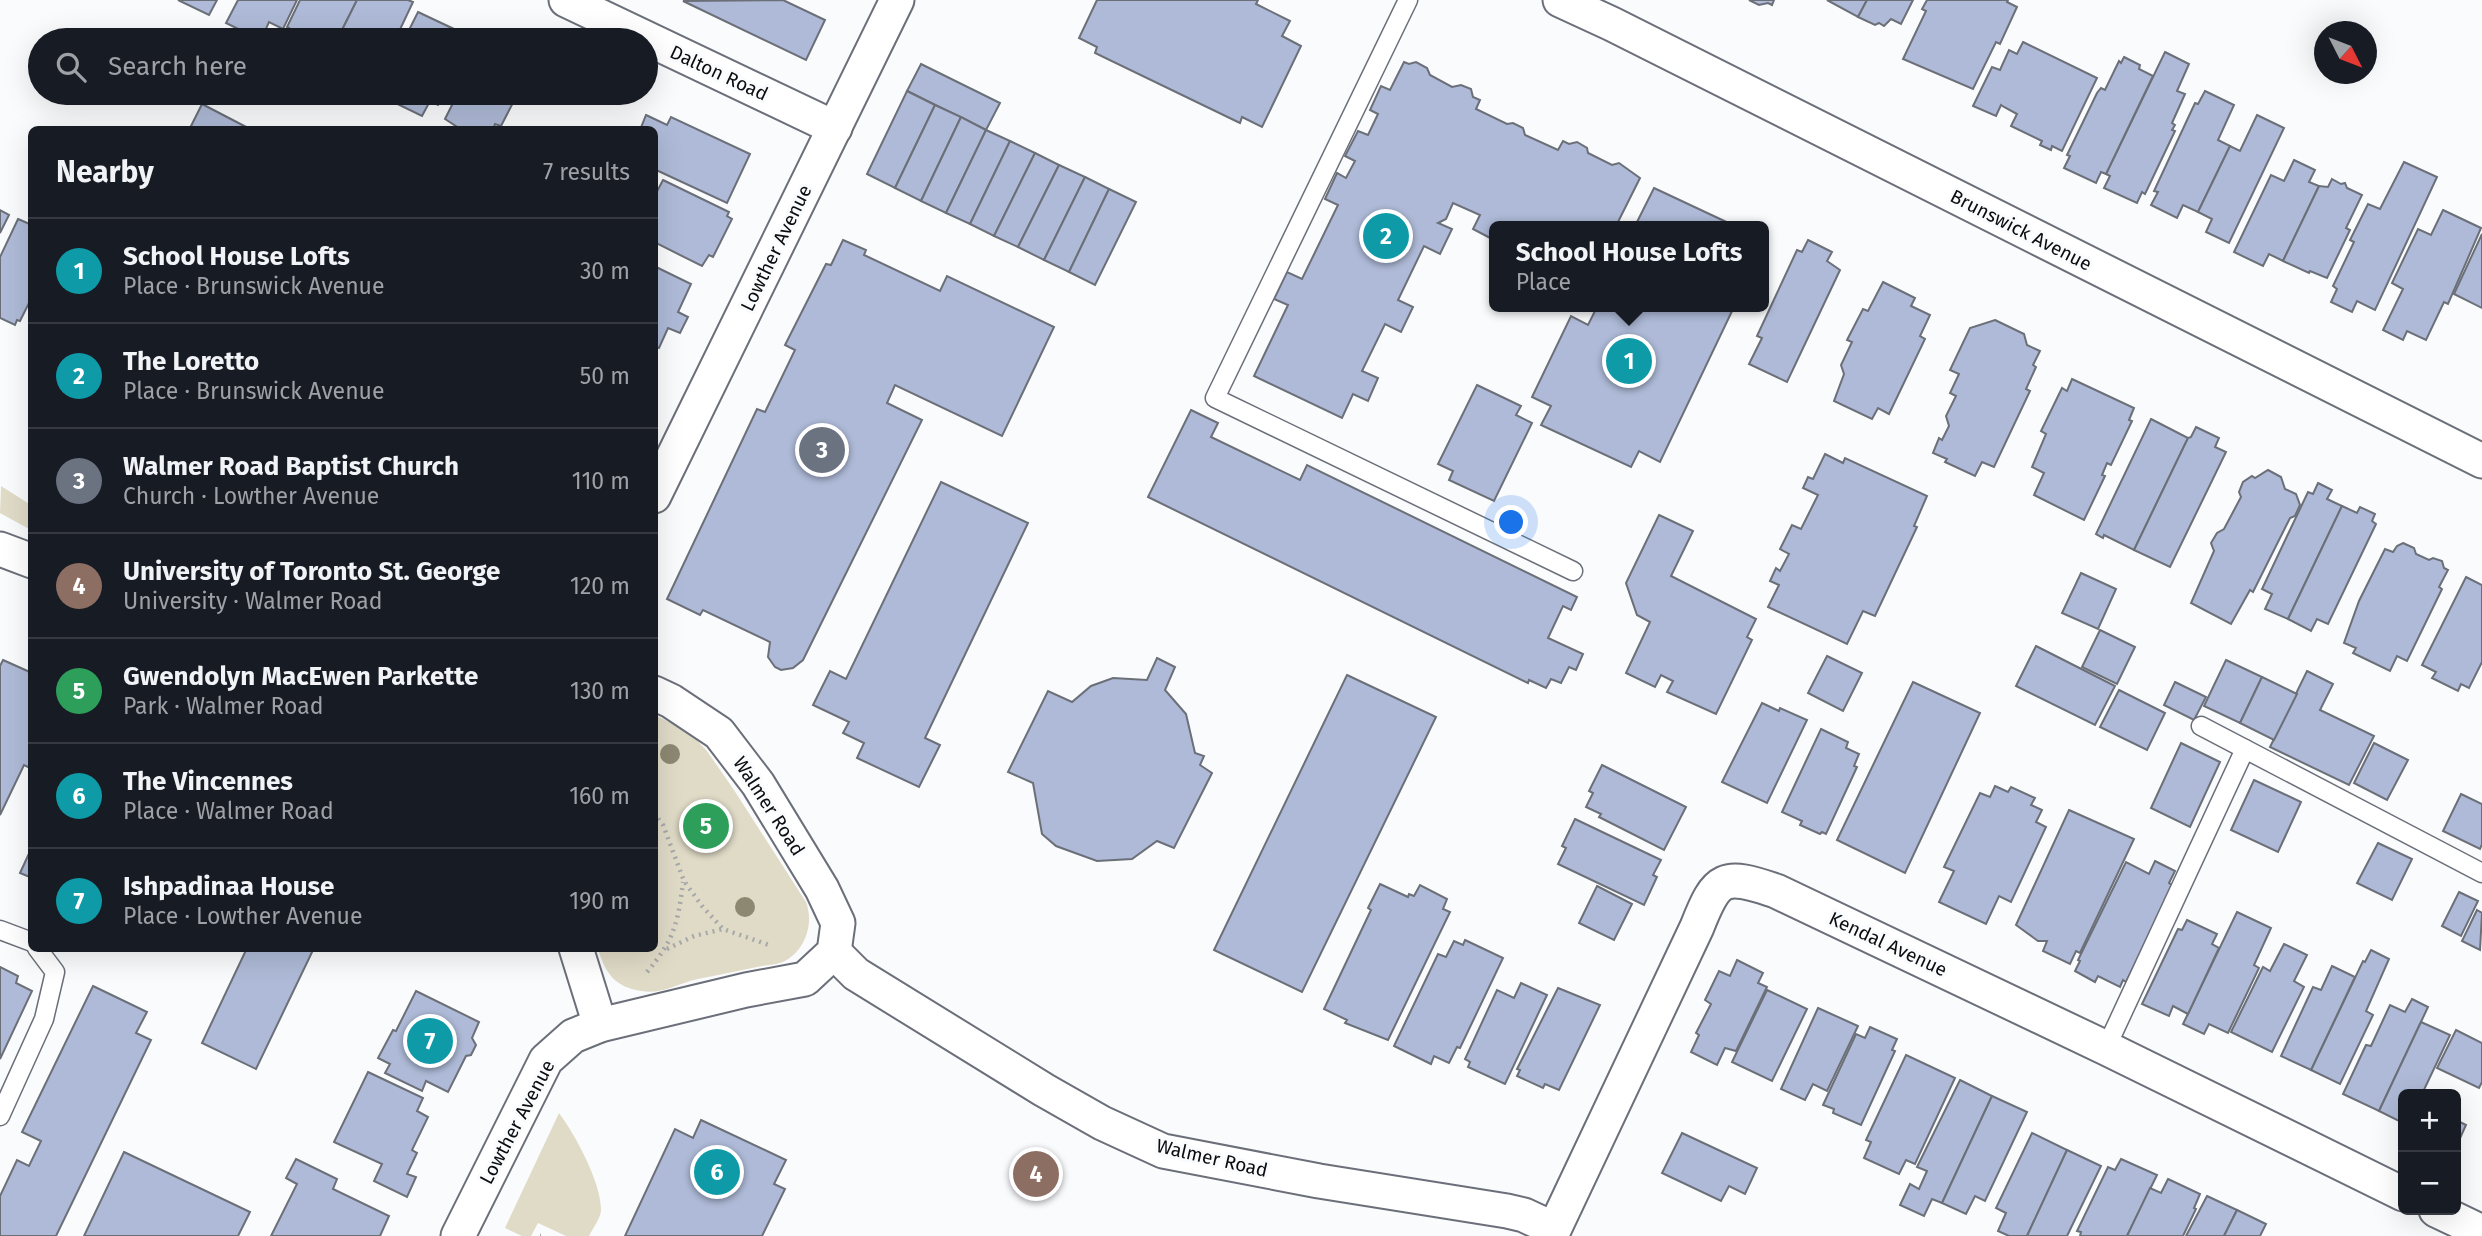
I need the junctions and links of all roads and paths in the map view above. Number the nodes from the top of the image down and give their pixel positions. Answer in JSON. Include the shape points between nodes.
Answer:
{"nodes":[{"id":1,"x":566,"y":0,"type":"edge"},
{"id":2,"x":897,"y":0,"type":"edge"},
{"id":3,"x":1408,"y":0,"type":"edge"},
{"id":4,"x":1560,"y":0,"type":"edge"},
{"id":5,"x":1618,"y":12,"type":"edge"},
{"id":6,"x":625,"y":28,"type":"edge"},
{"id":7,"x":658,"y":44,"type":"edge"},
{"id":8,"x":835,"y":128,"type":"junction"},
{"id":9,"x":2482,"y":461,"type":"edge"},
{"id":10,"x":658,"y":488,"type":"edge"},
{"id":11,"x":0,"y":549,"type":"edge"},
{"id":12,"x":28,"y":560,"type":"edge"},
{"id":13,"x":1573,"y":571,"type":"dead end"},
{"id":14,"x":658,"y":696,"type":"edge"},
{"id":15,"x":2201,"y":726,"type":"dead end"},
{"id":16,"x":2245,"y":748,"type":"junction"},
{"id":17,"x":658,"y":818,"type":"edge"},
{"id":18,"x":2482,"y":873,"type":"edge"},
{"id":19,"x":684,"y":881,"type":"junction"},
{"id":20,"x":723,"y":929,"type":"junction"},
{"id":21,"x":0,"y":930,"type":"edge"},
{"id":22,"x":28,"y":940,"type":"edge"},
{"id":23,"x":770,"y":945,"type":"dead end"},
{"id":24,"x":666,"y":950,"type":"junction"},
{"id":25,"x":40,"y":952,"type":"edge"},
{"id":26,"x":577,"y":952,"type":"edge"},
{"id":27,"x":834,"y":952,"type":"junction"},
{"id":28,"x":643,"y":976,"type":"dead end"},
{"id":29,"x":600,"y":1025,"type":"junction"},
{"id":30,"x":2106,"y":1048,"type":"junction"},
{"id":31,"x":0,"y":1116,"type":"edge"},
{"id":32,"x":2398,"y":1192,"type":"edge"},
{"id":33,"x":2446,"y":1215,"type":"edge"},
{"id":34,"x":2482,"y":1232,"type":"edge"},
{"id":35,"x":1553,"y":1233,"type":"edge"},
{"id":36,"x":457,"y":1236,"type":"edge"}],
"edges":[{"from":1,"to":6,"type":"street","name":"Dalton Road"},
{"from":2,"to":8,"type":"street","name":"Lowther Avenue"},
{"from":3,"to":13,"type":"lane","via":[[1215,398]]},
{"from":4,"to":5,"type":"street","name":"Brunswick Avenue"},
{"from":5,"to":9,"type":"street","name":"Brunswick Avenue"},
{"from":7,"to":8,"type":"street","name":"Dalton Road"},
{"from":8,"to":10,"type":"street","name":"Lowther Avenue"},
{"from":11,"to":12,"type":"street"},
{"from":14,"to":27,"type":"street","name":"Walmer Road","via":[[719,733],[758,784],[822,888],[838,923]]},
{"from":15,"to":16,"type":"lane"},
{"from":16,"to":18,"type":"lane"},
{"from":16,"to":30,"type":"lane"},
{"from":17,"to":19,"type":"path"},
{"from":19,"to":20,"type":"path"},
{"from":19,"to":24,"type":"path"},
{"from":20,"to":23,"type":"path"},
{"from":20,"to":24,"type":"path"},
{"from":21,"to":22,"type":"lane"},
{"from":24,"to":28,"type":"path"},
{"from":25,"to":31,"type":"lane","via":[[55,972],[44,1019]]},
{"from":26,"to":29,"type":"street"},
{"from":27,"to":29,"type":"street","via":[[804,979]]},
{"from":27,"to":35,"type":"street","name":"Walmer Road","via":[[856,974],[1044,1090],[1163,1151],[1507,1211]]},
{"from":29,"to":36,"type":"street","name":"Lowther Avenue","via":[[573,1036],[546,1060]]},
{"from":30,"to":32,"type":"street","name":"Kendal Avenue"},
{"from":30,"to":35,"type":"street","name":"Kendal Avenue","via":[[1776,891],[1748,882],[1728,882],[1709,896]]},
{"from":33,"to":34,"type":"street"}]}
